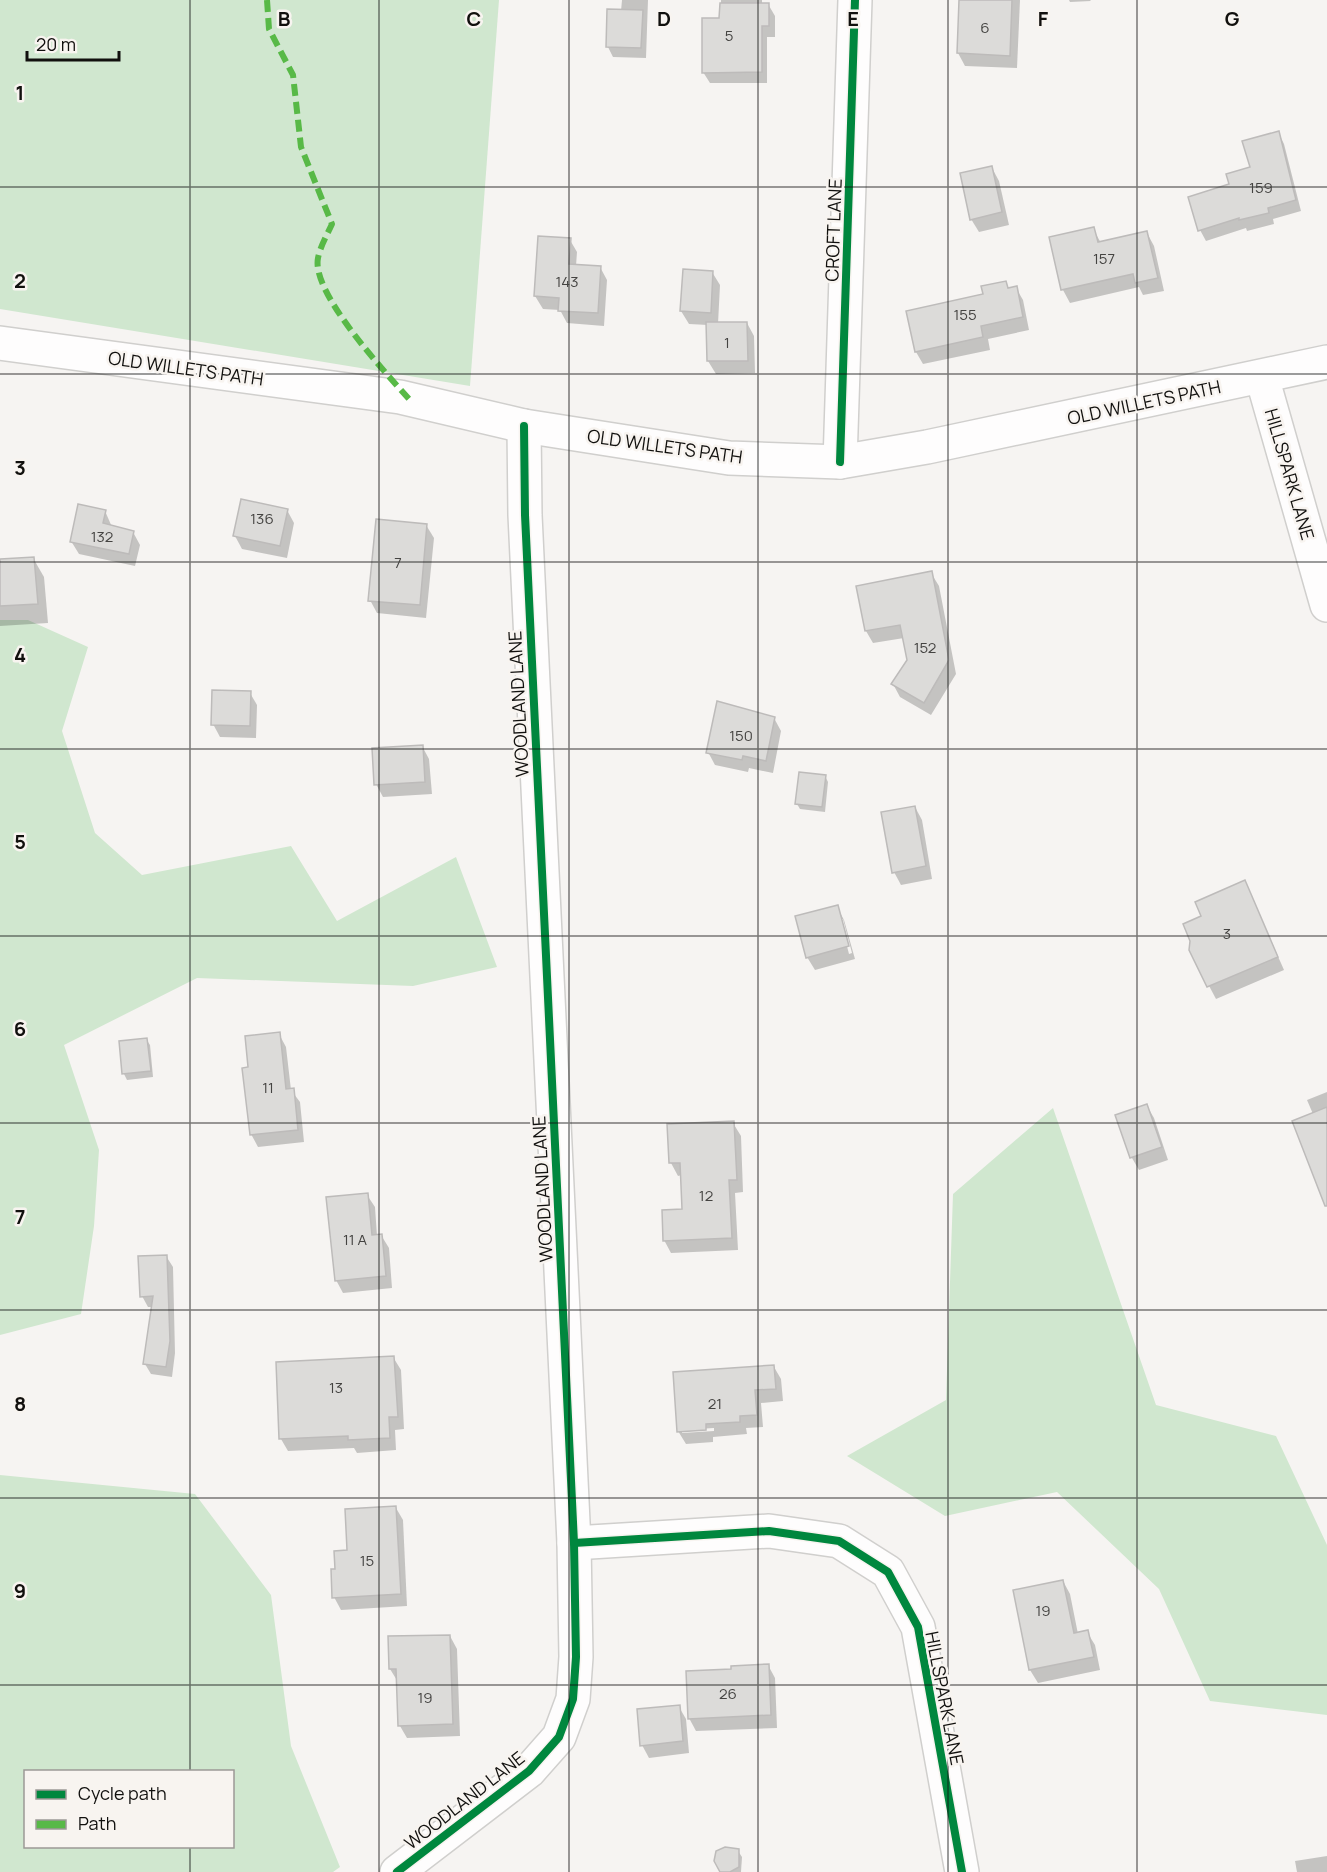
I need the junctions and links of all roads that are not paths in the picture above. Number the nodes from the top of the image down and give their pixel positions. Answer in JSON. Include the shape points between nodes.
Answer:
{"nodes":[{"id":1,"x":855,"y":0,"type":"edge"},
{"id":2,"x":0,"y":343,"type":"edge"},
{"id":3,"x":1327,"y":362,"type":"edge"},
{"id":4,"x":1262,"y":378,"type":"junction"},
{"id":5,"x":524,"y":426,"type":"junction"},
{"id":6,"x":840,"y":462,"type":"junction"},
{"id":7,"x":1327,"y":605,"type":"edge"},
{"id":8,"x":574,"y":1543,"type":"junction"},
{"id":9,"x":397,"y":1872,"type":"edge"},
{"id":10,"x":962,"y":1872,"type":"edge"}],
"edges":[{"from":1,"to":6,"type":"street","name":"CROFT LANE"},
{"from":2,"to":5,"type":"street","name":"OLD WILLETS PATH","via":[[400,397]]},
{"from":3,"to":4,"type":"street","name":"OLD WILLETS PATH"},
{"from":4,"to":6,"type":"street","name":"OLD WILLETS PATH"},
{"from":4,"to":7,"type":"street","name":"HILLSPARK LANE"},
{"from":5,"to":6,"type":"street","name":"OLD WILLETS PATH","via":[[729,458]]},
{"from":5,"to":8,"type":"street","name":"WOODLAND LANE","via":[[526,539]]},
{"from":8,"to":9,"type":"street","name":"WOODLAND LANE","via":[[573,1699],[559,1737],[530,1771]]},
{"from":8,"to":10,"type":"street","name":"HILLSPARK LANE","via":[[769,1531],[839,1541],[888,1572],[918,1628]]}]}
